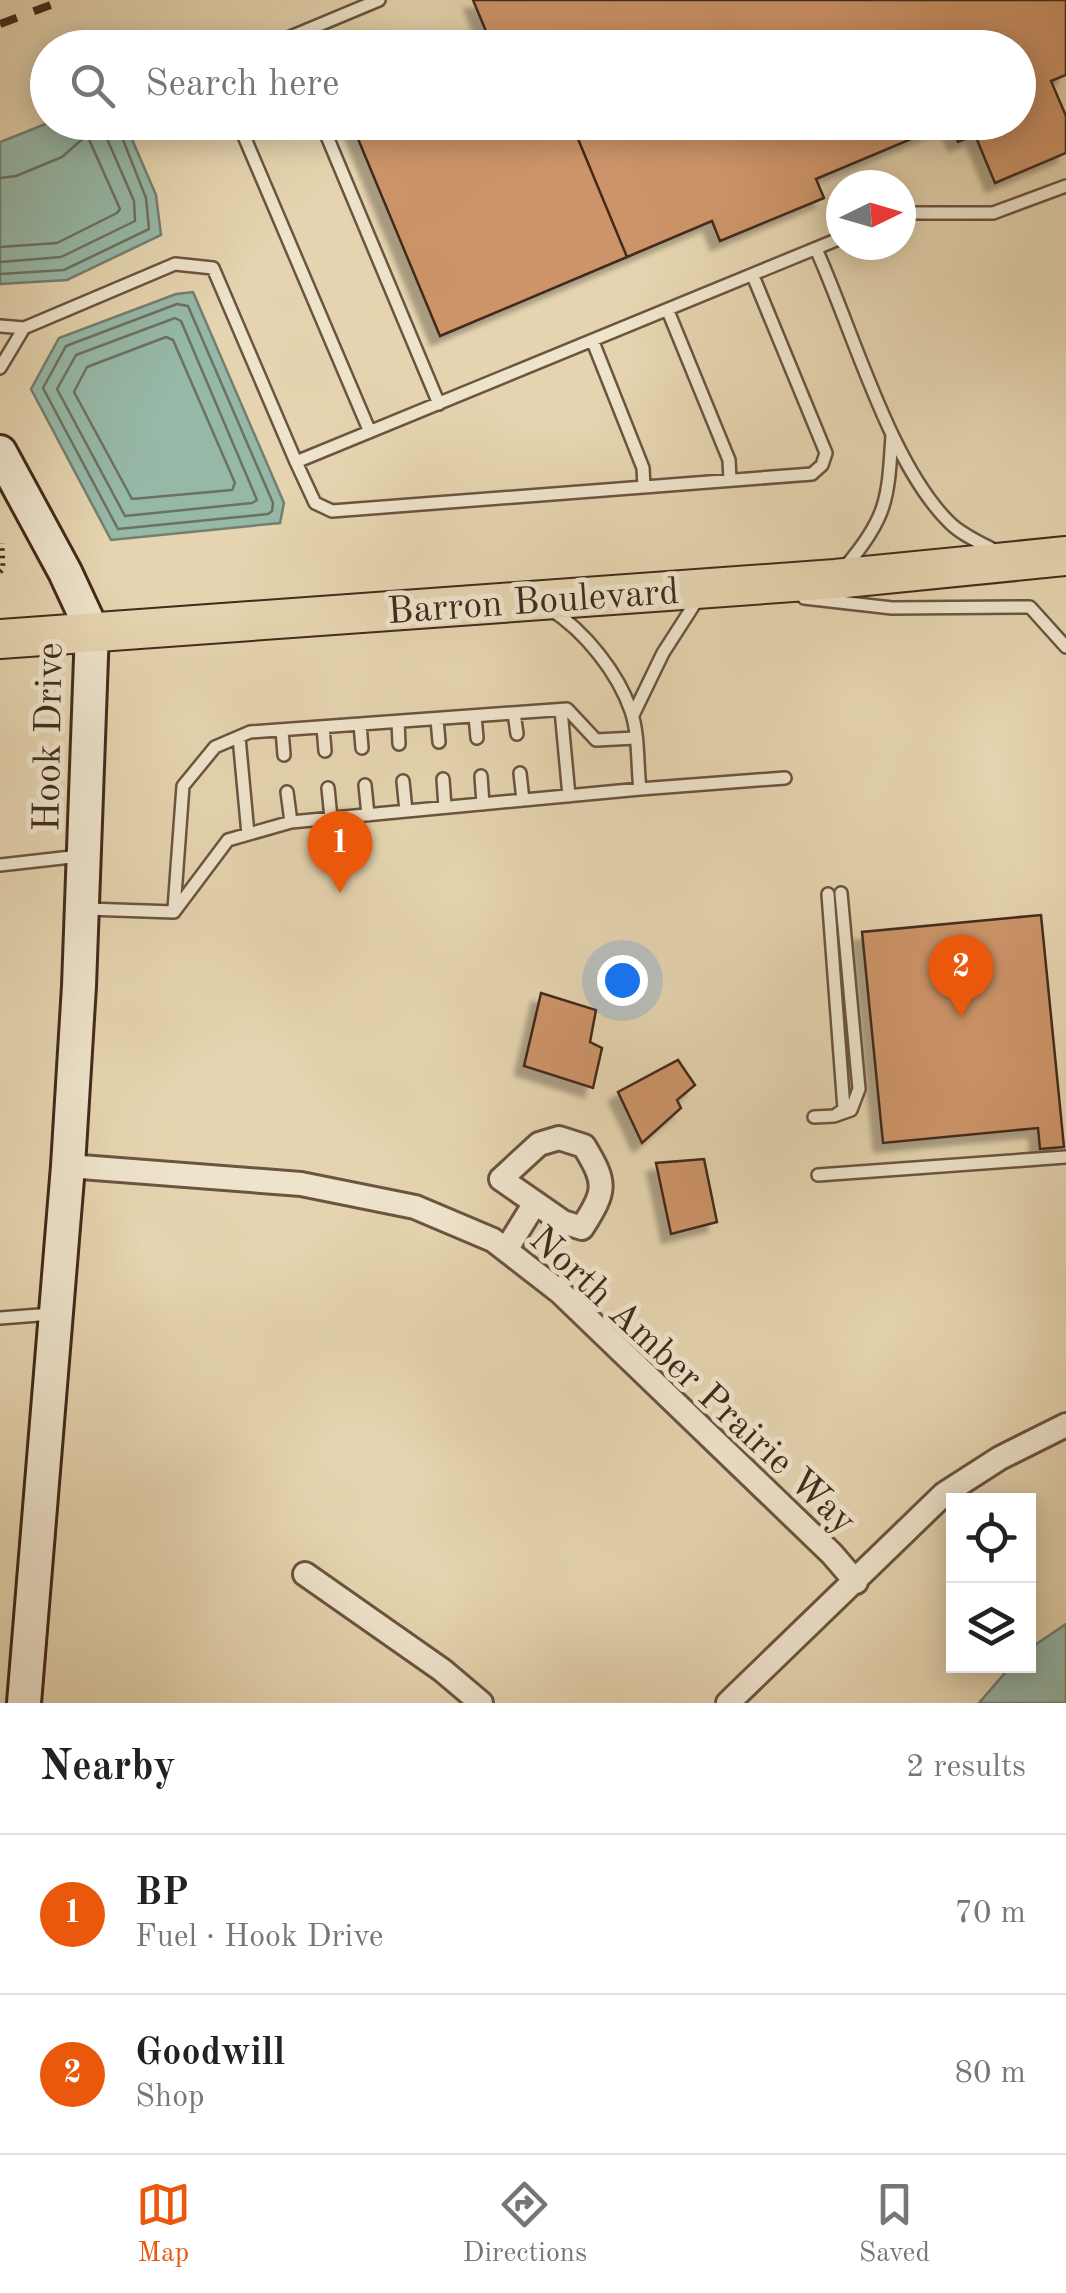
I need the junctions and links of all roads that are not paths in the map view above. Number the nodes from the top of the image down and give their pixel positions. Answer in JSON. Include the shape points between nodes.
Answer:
{"nodes":[{"id":1,"x":379,"y":0,"type":"edge"},
{"id":2,"x":316,"y":30,"type":"edge"},
{"id":3,"x":246,"y":140,"type":"edge"},
{"id":4,"x":329,"y":140,"type":"edge"},
{"id":5,"x":1066,"y":186,"type":"edge"},
{"id":6,"x":916,"y":214,"type":"edge"},
{"id":7,"x":826,"y":245,"type":"edge"},
{"id":8,"x":816,"y":249,"type":"junction"},
{"id":9,"x":753,"y":276,"type":"junction"},
{"id":10,"x":668,"y":312,"type":"junction"},
{"id":11,"x":0,"y":326,"type":"edge"},
{"id":12,"x":24,"y":328,"type":"junction"},
{"id":13,"x":593,"y":342,"type":"junction"},
{"id":14,"x":0,"y":368,"type":"edge"},
{"id":15,"x":440,"y":404,"type":"junction"},
{"id":16,"x":370,"y":432,"type":"junction"},
{"id":17,"x":892,"y":434,"type":"junction"},
{"id":18,"x":0,"y":452,"type":"edge"},
{"id":19,"x":296,"y":462,"type":"junction"},
{"id":20,"x":730,"y":480,"type":"junction"},
{"id":21,"x":644,"y":487,"type":"junction"},
{"id":22,"x":1066,"y":556,"type":"edge"},
{"id":23,"x":1017,"y":563,"type":"junction"},
{"id":24,"x":835,"y":579,"type":"junction"},
{"id":25,"x":710,"y":588,"type":"junction"},
{"id":26,"x":535,"y":600,"type":"junction"},
{"id":27,"x":92,"y":630,"type":"junction"},
{"id":28,"x":0,"y":639,"type":"edge"},
{"id":29,"x":1066,"y":647,"type":"edge"},
{"id":30,"x":561,"y":710,"type":"junction"},
{"id":31,"x":514,"y":713,"type":"junction"},
{"id":32,"x":633,"y":714,"type":"junction"},
{"id":33,"x":476,"y":716,"type":"junction"},
{"id":34,"x":438,"y":719,"type":"junction"},
{"id":35,"x":398,"y":722,"type":"junction"},
{"id":36,"x":360,"y":724,"type":"junction"},
{"id":37,"x":323,"y":727,"type":"junction"},
{"id":38,"x":282,"y":730,"type":"junction"},
{"id":39,"x":517,"y":734,"type":"dead end"},
{"id":40,"x":239,"y":737,"type":"junction"},
{"id":41,"x":478,"y":738,"type":"dead end"},
{"id":42,"x":635,"y":738,"type":"junction"},
{"id":43,"x":440,"y":742,"type":"dead end"},
{"id":44,"x":400,"y":744,"type":"dead end"},
{"id":45,"x":362,"y":748,"type":"dead end"},
{"id":46,"x":325,"y":751,"type":"dead end"},
{"id":47,"x":284,"y":755,"type":"dead end"},
{"id":48,"x":520,"y":773,"type":"dead end"},
{"id":49,"x":481,"y":776,"type":"dead end"},
{"id":50,"x":786,"y":778,"type":"dead end"},
{"id":51,"x":443,"y":779,"type":"dead end"},
{"id":52,"x":403,"y":781,"type":"dead end"},
{"id":53,"x":365,"y":785,"type":"dead end"},
{"id":54,"x":328,"y":788,"type":"dead end"},
{"id":55,"x":640,"y":789,"type":"junction"},
{"id":56,"x":288,"y":792,"type":"dead end"},
{"id":57,"x":569,"y":796,"type":"junction"},
{"id":58,"x":523,"y":800,"type":"junction"},
{"id":59,"x":483,"y":804,"type":"junction"},
{"id":60,"x":445,"y":808,"type":"junction"},
{"id":61,"x":406,"y":811,"type":"junction"},
{"id":62,"x":368,"y":814,"type":"junction"},
{"id":63,"x":332,"y":818,"type":"junction"},
{"id":64,"x":291,"y":822,"type":"junction"},
{"id":65,"x":248,"y":834,"type":"junction"},
{"id":66,"x":84,"y":856,"type":"junction"},
{"id":67,"x":0,"y":865,"type":"edge"},
{"id":68,"x":835,"y":894,"type":"dead end"},
{"id":69,"x":82,"y":909,"type":"junction"},
{"id":70,"x":174,"y":912,"type":"junction"},
{"id":71,"x":814,"y":1117,"type":"dead end"},
{"id":72,"x":1066,"y":1157,"type":"edge"},
{"id":73,"x":68,"y":1166,"type":"junction"},
{"id":74,"x":818,"y":1174,"type":"dead end"},
{"id":75,"x":534,"y":1203,"type":"junction"},
{"id":76,"x":506,"y":1250,"type":"junction"},
{"id":77,"x":56,"y":1314,"type":"junction"},
{"id":78,"x":0,"y":1318,"type":"edge"},
{"id":79,"x":1066,"y":1426,"type":"edge"},
{"id":80,"x":305,"y":1574,"type":"dead end"},
{"id":81,"x":856,"y":1582,"type":"junction"},
{"id":82,"x":24,"y":1703,"type":"edge"},
{"id":83,"x":481,"y":1703,"type":"edge"},
{"id":84,"x":728,"y":1703,"type":"edge"}],
"edges":[{"from":1,"to":2,"type":"lane"},
{"from":3,"to":16,"type":"lane"},
{"from":4,"to":15,"type":"lane"},
{"from":5,"to":6,"type":"lane","via":[[993,213]]},
{"from":7,"to":8,"type":"lane"},
{"from":8,"to":9,"type":"lane"},
{"from":8,"to":17,"type":"lane"},
{"from":9,"to":10,"type":"lane"},
{"from":9,"to":20,"type":"lane","via":[[826,452],[812,474]]},
{"from":10,"to":13,"type":"lane"},
{"from":10,"to":20,"type":"lane","via":[[730,460]]},
{"from":11,"to":12,"type":"lane"},
{"from":12,"to":14,"type":"lane"},
{"from":12,"to":19,"type":"lane","via":[[175,264],[213,268]]},
{"from":13,"to":15,"type":"lane"},
{"from":13,"to":21,"type":"lane","via":[[643,468]]},
{"from":15,"to":16,"type":"lane"},
{"from":16,"to":19,"type":"lane"},
{"from":17,"to":23,"type":"lane","via":[[952,526]]},
{"from":17,"to":24,"type":"lane","via":[[888,497],[868,540]]},
{"from":18,"to":27,"type":"street","name":"Hook Drive"},
{"from":19,"to":21,"type":"lane","via":[[314,504],[332,511]]},
{"from":20,"to":21,"type":"lane"},
{"from":22,"to":23,"type":"main road","name":"Barron Boulevard"},
{"from":23,"to":24,"type":"main road","name":"Barron Boulevard"},
{"from":24,"to":25,"type":"main road","name":"Barron Boulevard"},
{"from":25,"to":26,"type":"main road","name":"Barron Boulevard"},
{"from":25,"to":29,"type":"lane","via":[[892,608],[1030,607]]},
{"from":25,"to":32,"type":"lane","via":[[663,653]]},
{"from":26,"to":27,"type":"main road","name":"Barron Boulevard"},
{"from":26,"to":32,"type":"lane","via":[[590,646],[616,677]]},
{"from":27,"to":28,"type":"main road","name":"Barron Boulevard"},
{"from":27,"to":66,"type":"street","name":"Hook Drive"},
{"from":30,"to":31,"type":"lane"},
{"from":30,"to":42,"type":"lane","via":[[596,740]]},
{"from":30,"to":57,"type":"lane"},
{"from":31,"to":33,"type":"lane"},
{"from":31,"to":39,"type":"lane"},
{"from":32,"to":42,"type":"lane"},
{"from":33,"to":34,"type":"lane"},
{"from":33,"to":41,"type":"lane"},
{"from":34,"to":35,"type":"lane"},
{"from":34,"to":43,"type":"lane"},
{"from":35,"to":36,"type":"lane"},
{"from":35,"to":44,"type":"lane"},
{"from":36,"to":37,"type":"lane"},
{"from":36,"to":45,"type":"lane"},
{"from":37,"to":38,"type":"lane"},
{"from":37,"to":46,"type":"lane"},
{"from":38,"to":40,"type":"lane"},
{"from":38,"to":47,"type":"lane"},
{"from":40,"to":65,"type":"lane"},
{"from":40,"to":70,"type":"lane","via":[[215,747],[184,786]]},
{"from":42,"to":55,"type":"lane"},
{"from":48,"to":58,"type":"lane"},
{"from":49,"to":59,"type":"lane"},
{"from":50,"to":55,"type":"lane"},
{"from":51,"to":60,"type":"lane"},
{"from":52,"to":61,"type":"lane"},
{"from":53,"to":62,"type":"lane"},
{"from":54,"to":63,"type":"lane"},
{"from":55,"to":57,"type":"lane"},
{"from":56,"to":64,"type":"lane"},
{"from":57,"to":58,"type":"lane"},
{"from":58,"to":59,"type":"lane"},
{"from":59,"to":60,"type":"lane"},
{"from":60,"to":61,"type":"lane"},
{"from":61,"to":62,"type":"lane"},
{"from":62,"to":63,"type":"lane"},
{"from":63,"to":64,"type":"lane"},
{"from":64,"to":65,"type":"lane"},
{"from":65,"to":70,"type":"lane","via":[[228,840]]},
{"from":66,"to":67,"type":"lane"},
{"from":66,"to":69,"type":"street","name":"Hook Drive"},
{"from":68,"to":71,"type":"lane","via":[[858,1089],[851,1110]]},
{"from":69,"to":70,"type":"lane"},
{"from":69,"to":73,"type":"street","name":"Hook Drive"},
{"from":72,"to":74,"type":"lane"},
{"from":73,"to":76,"type":"street","name":"North Amber Prairie Way","via":[[300,1184],[415,1206]]},
{"from":73,"to":77,"type":"street","name":"Hook Drive"},
{"from":75,"to":75,"type":"street","via":[[582,1228],[599,1201],[601,1174],[584,1146],[559,1138],[538,1144],[500,1180]]},
{"from":75,"to":76,"type":"street"},
{"from":76,"to":81,"type":"street","name":"North Amber Prairie Way","via":[[560,1292]]},
{"from":77,"to":78,"type":"lane"},
{"from":77,"to":82,"type":"street","name":"Hook Drive"},
{"from":79,"to":81,"type":"street","via":[[944,1494]]},
{"from":80,"to":83,"type":"street"},
{"from":81,"to":84,"type":"street"}]}
